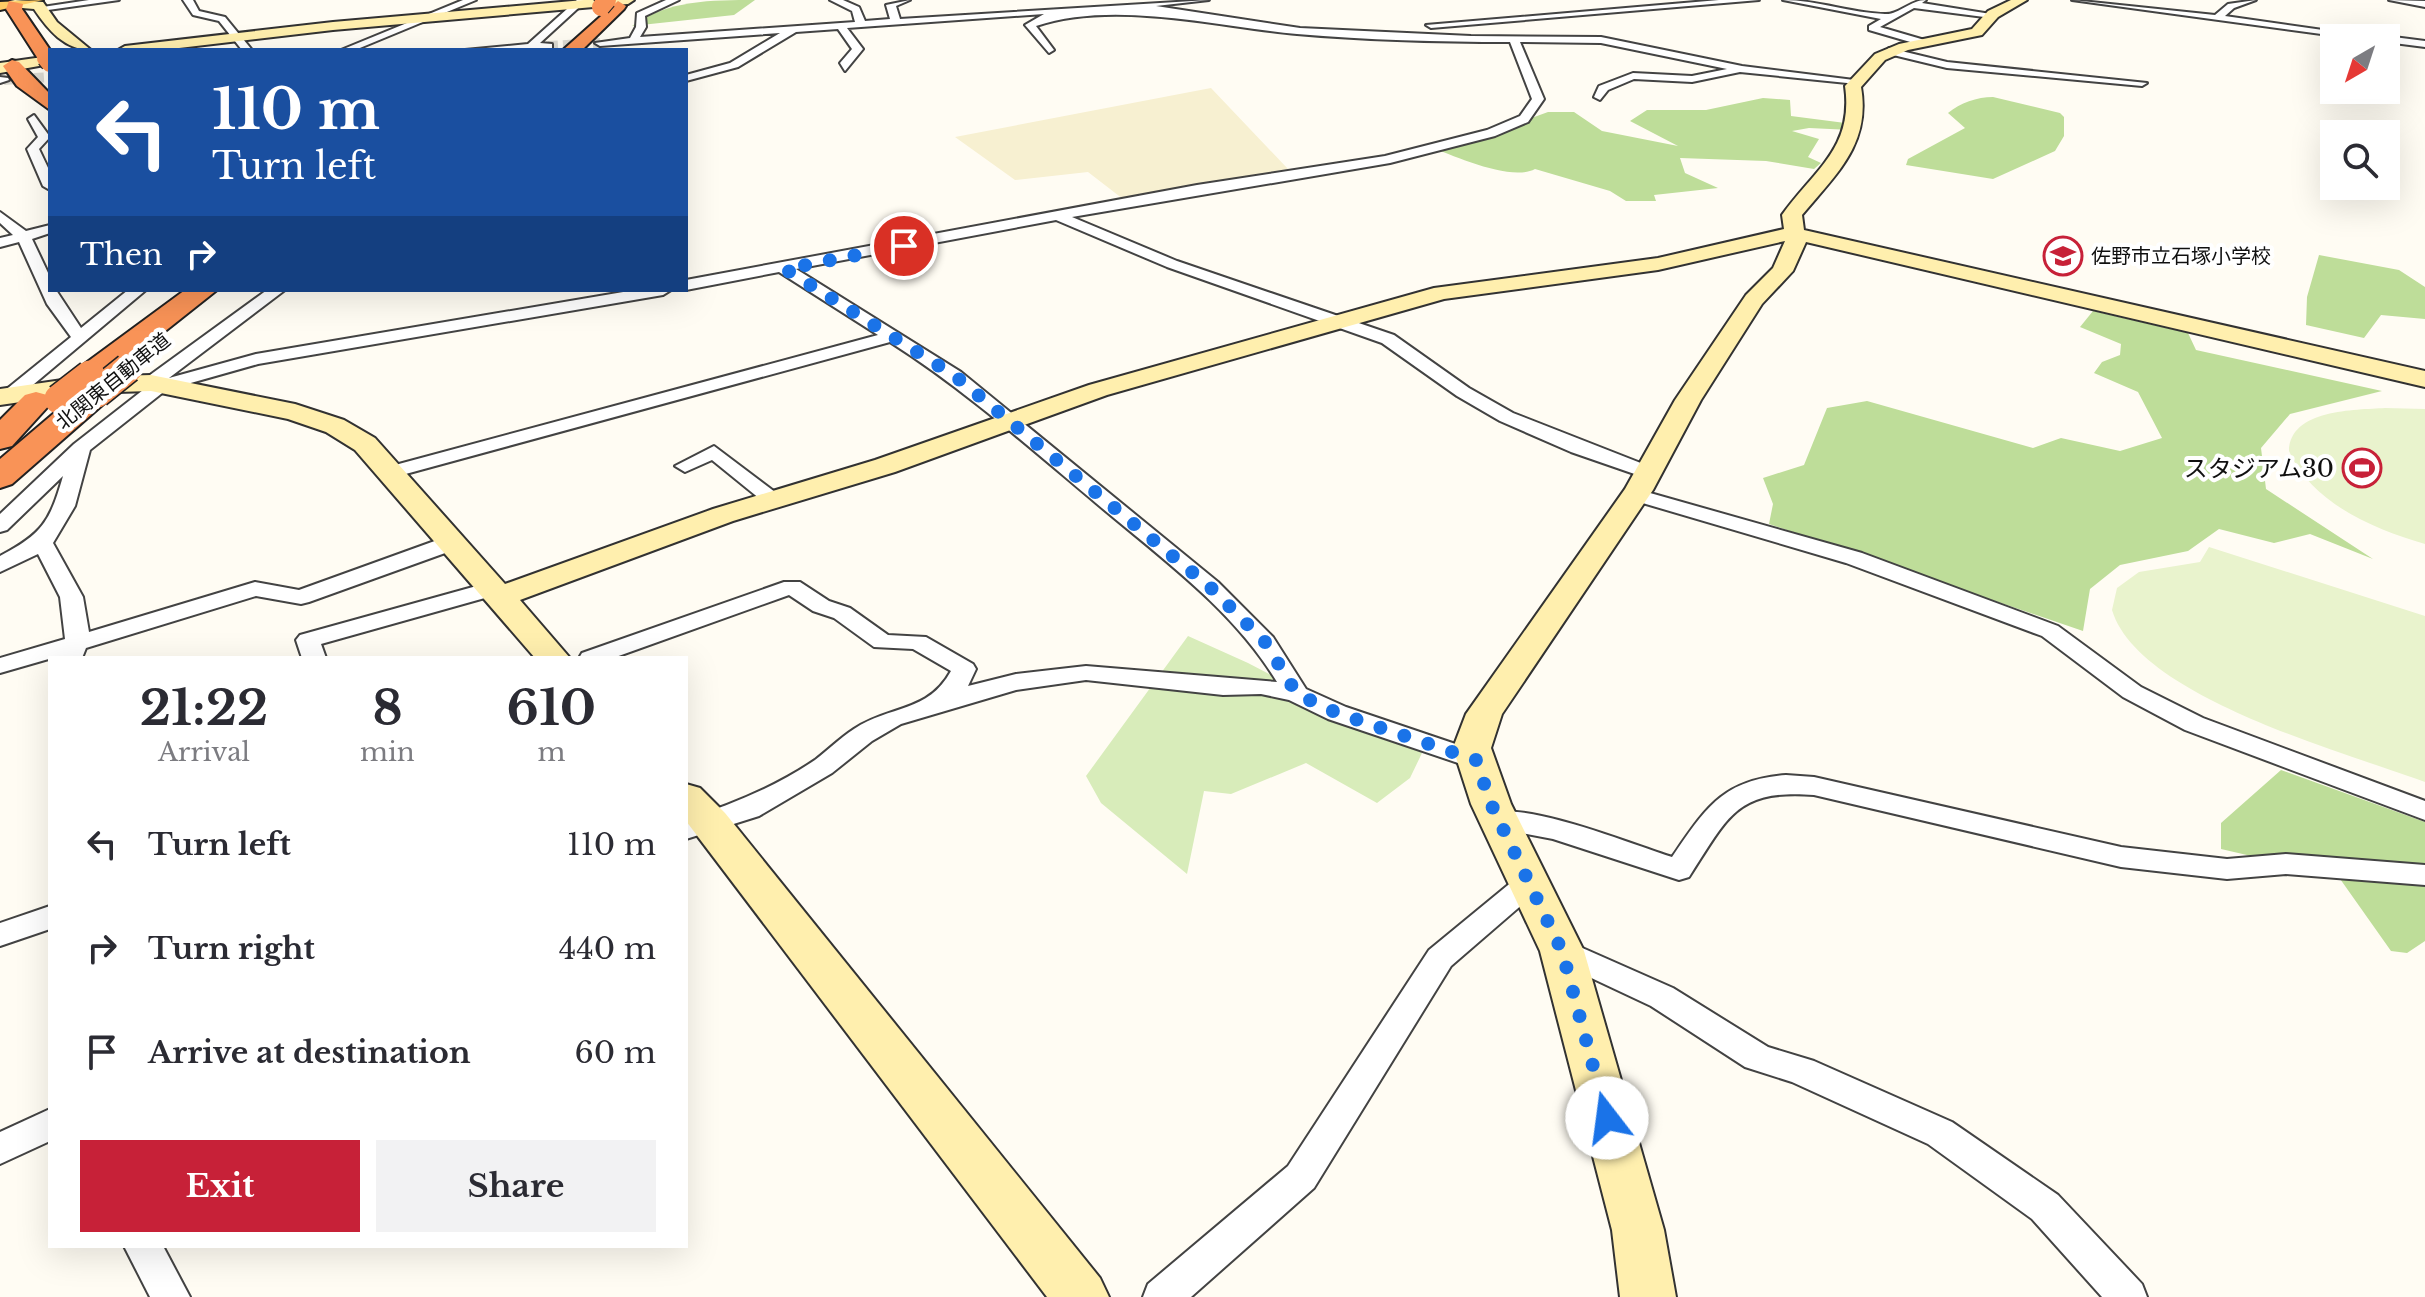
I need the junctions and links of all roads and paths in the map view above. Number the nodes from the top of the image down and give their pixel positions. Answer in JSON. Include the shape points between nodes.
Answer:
{"nodes":[{"id":1,"x":114,"y":0,"type":"edge"},
{"id":2,"x":188,"y":0,"type":"edge"},
{"id":3,"x":471,"y":0,"type":"edge"},
{"id":4,"x":674,"y":0,"type":"edge"},
{"id":5,"x":835,"y":0,"type":"edge"},
{"id":6,"x":905,"y":0,"type":"edge"},
{"id":7,"x":1136,"y":0,"type":"edge"},
{"id":8,"x":1204,"y":0,"type":"edge"},
{"id":9,"x":1754,"y":0,"type":"edge"},
{"id":10,"x":1788,"y":0,"type":"edge"},
{"id":11,"x":2021,"y":0,"type":"edge"},
{"id":12,"x":2077,"y":0,"type":"edge"},
{"id":13,"x":2251,"y":0,"type":"edge"},
{"id":14,"x":2394,"y":0,"type":"edge"},
{"id":15,"x":580,"y":2,"type":"edge"},
{"id":16,"x":1917,"y":2,"type":"edge"},
{"id":17,"x":5,"y":4,"type":"edge"},
{"id":18,"x":39,"y":4,"type":"edge"},
{"id":19,"x":2425,"y":4,"type":"edge"},
{"id":20,"x":614,"y":5,"type":"edge"},
{"id":21,"x":1149,"y":6,"type":"junction"},
{"id":22,"x":1057,"y":10,"type":"junction"},
{"id":23,"x":1992,"y":15,"type":"junction"},
{"id":24,"x":430,"y":17,"type":"junction"},
{"id":25,"x":1891,"y":18,"type":"junction"},
{"id":26,"x":2217,"y":18,"type":"junction"},
{"id":27,"x":1500,"y":19,"type":"junction"},
{"id":28,"x":896,"y":23,"type":"junction"},
{"id":29,"x":861,"y":25,"type":"junction"},
{"id":30,"x":843,"y":26,"type":"junction"},
{"id":31,"x":796,"y":28,"type":"junction"},
{"id":32,"x":2320,"y":31,"type":"edge"},
{"id":33,"x":1333,"y":32,"type":"junction"},
{"id":34,"x":236,"y":36,"type":"junction"},
{"id":35,"x":1516,"y":38,"type":"junction"},
{"id":36,"x":633,"y":41,"type":"junction"},
{"id":37,"x":2400,"y":41,"type":"edge"},
{"id":38,"x":1924,"y":43,"type":"junction"},
{"id":39,"x":2425,"y":44,"type":"edge"},
{"id":40,"x":608,"y":45,"type":"edge"},
{"id":41,"x":81,"y":48,"type":"edge"},
{"id":42,"x":141,"y":48,"type":"edge"},
{"id":43,"x":245,"y":48,"type":"edge"},
{"id":44,"x":351,"y":48,"type":"edge"},
{"id":45,"x":529,"y":48,"type":"edge"},
{"id":46,"x":552,"y":48,"type":"edge"},
{"id":47,"x":574,"y":48,"type":"edge"},
{"id":48,"x":583,"y":48,"type":"edge"},
{"id":49,"x":1049,"y":50,"type":"dead end"},
{"id":50,"x":1889,"y":51,"type":"junction"},
{"id":51,"x":48,"y":55,"type":"edge"},
{"id":52,"x":48,"y":59,"type":"edge"},
{"id":53,"x":845,"y":68,"type":"dead end"},
{"id":54,"x":1742,"y":69,"type":"junction"},
{"id":55,"x":4,"y":73,"type":"edge"},
{"id":56,"x":688,"y":77,"type":"edge"},
{"id":57,"x":1857,"y":81,"type":"junction"},
{"id":58,"x":2142,"y":83,"type":"dead end"},
{"id":59,"x":1600,"y":97,"type":"dead end"},
{"id":60,"x":48,"y":102,"type":"edge"},
{"id":61,"x":34,"y":119,"type":"dead end"},
{"id":62,"x":48,"y":182,"type":"edge"},
{"id":63,"x":0,"y":216,"type":"edge"},
{"id":64,"x":1059,"y":216,"type":"junction"},
{"id":65,"x":48,"y":217,"type":"edge"},
{"id":66,"x":48,"y":230,"type":"edge"},
{"id":67,"x":1795,"y":234,"type":"junction"},
{"id":68,"x":23,"y":236,"type":"junction"},
{"id":69,"x":0,"y":243,"type":"edge"},
{"id":70,"x":785,"y":269,"type":"junction"},
{"id":71,"x":688,"y":285,"type":"edge"},
{"id":72,"x":48,"y":289,"type":"edge"},
{"id":73,"x":49,"y":292,"type":"edge"},
{"id":74,"x":136,"y":292,"type":"edge"},
{"id":75,"x":167,"y":292,"type":"edge"},
{"id":76,"x":219,"y":292,"type":"edge"},
{"id":77,"x":220,"y":292,"type":"edge"},
{"id":78,"x":274,"y":292,"type":"edge"},
{"id":79,"x":651,"y":292,"type":"edge"},
{"id":80,"x":1341,"y":323,"type":"junction"},
{"id":81,"x":890,"y":337,"type":"junction"},
{"id":82,"x":80,"y":338,"type":"junction"},
{"id":83,"x":146,"y":379,"type":"junction"},
{"id":84,"x":2425,"y":379,"type":"edge"},
{"id":85,"x":50,"y":391,"type":"edge"},
{"id":86,"x":1011,"y":422,"type":"junction"},
{"id":87,"x":0,"y":439,"type":"edge"},
{"id":88,"x":81,"y":448,"type":"junction"},
{"id":89,"x":0,"y":449,"type":"edge"},
{"id":90,"x":685,"y":466,"type":"dead end"},
{"id":91,"x":391,"y":472,"type":"junction"},
{"id":92,"x":0,"y":477,"type":"edge"},
{"id":93,"x":1643,"y":484,"type":"junction"},
{"id":94,"x":772,"y":499,"type":"junction"},
{"id":95,"x":0,"y":526,"type":"edge"},
{"id":96,"x":42,"y":543,"type":"junction"},
{"id":97,"x":451,"y":543,"type":"junction"},
{"id":98,"x":0,"y":565,"type":"edge"},
{"id":99,"x":495,"y":593,"type":"junction"},
{"id":100,"x":74,"y":651,"type":"edge"},
{"id":101,"x":48,"y":656,"type":"edge"},
{"id":102,"x":49,"y":656,"type":"edge"},
{"id":103,"x":313,"y":656,"type":"edge"},
{"id":104,"x":551,"y":656,"type":"edge"},
{"id":105,"x":596,"y":656,"type":"edge"},
{"id":106,"x":0,"y":666,"type":"edge"},
{"id":107,"x":1297,"y":694,"type":"junction"},
{"id":108,"x":932,"y":707,"type":"junction"},
{"id":109,"x":1476,"y":760,"type":"junction"},
{"id":110,"x":2425,"y":811,"type":"edge"},
{"id":111,"x":694,"y":817,"type":"edge"},
{"id":112,"x":1499,"y":820,"type":"junction"},
{"id":113,"x":2425,"y":875,"type":"edge"},
{"id":114,"x":1529,"y":883,"type":"junction"},
{"id":115,"x":48,"y":918,"type":"edge"},
{"id":116,"x":0,"y":935,"type":"edge"},
{"id":117,"x":1562,"y":951,"type":"junction"},
{"id":118,"x":48,"y":1125,"type":"edge"},
{"id":119,"x":0,"y":1149,"type":"edge"},
{"id":120,"x":144,"y":1248,"type":"edge"},
{"id":121,"x":171,"y":1297,"type":"edge"},
{"id":122,"x":1081,"y":1297,"type":"edge"},
{"id":123,"x":1162,"y":1297,"type":"edge"},
{"id":124,"x":1648,"y":1297,"type":"edge"},
{"id":125,"x":2128,"y":1297,"type":"edge"}],
"edges":[{"from":1,"to":18,"type":"street"},
{"from":2,"to":34,"type":"street","via":[[196,13],[222,19]]},
{"from":3,"to":24,"type":"street"},
{"from":4,"to":36,"type":"street","via":[[640,15],[641,27]]},
{"from":5,"to":29,"type":"street","via":[[856,9]]},
{"from":6,"to":28,"type":"street","via":[[891,5]]},
{"from":7,"to":21,"type":"street"},
{"from":8,"to":21,"type":"street"},
{"from":9,"to":27,"type":"street"},
{"from":10,"to":25,"type":"street"},
{"from":11,"to":23,"type":"street"},
{"from":12,"to":26,"type":"street"},
{"from":13,"to":26,"type":"street","via":[[2231,6]]},
{"from":14,"to":19,"type":"street"},
{"from":15,"to":20,"type":"street"},
{"from":15,"to":24,"type":"street"},
{"from":15,"to":45,"type":"street"},
{"from":16,"to":23,"type":"street"},
{"from":16,"to":25,"type":"street"},
{"from":17,"to":18,"type":"main road"},
{"from":17,"to":51,"type":"highway"},
{"from":18,"to":41,"type":"street","via":[[52,25]]},
{"from":20,"to":46,"type":"highway"},
{"from":20,"to":47,"type":"highway"},
{"from":20,"to":48,"type":"highway"},
{"from":21,"to":22,"type":"street"},
{"from":21,"to":33,"type":"street","via":[[1243,25]]},
{"from":22,"to":28,"type":"street"},
{"from":22,"to":49,"type":"street","via":[[1030,25]]},
{"from":23,"to":38,"type":"street","via":[[1977,32]]},
{"from":24,"to":34,"type":"street"},
{"from":24,"to":44,"type":"street"},
{"from":25,"to":38,"type":"street","via":[[1872,28]]},
{"from":26,"to":32,"type":"street"},
{"from":27,"to":33,"type":"street"},
{"from":27,"to":35,"type":"street","via":[[1512,26]]},
{"from":28,"to":29,"type":"street"},
{"from":29,"to":30,"type":"street"},
{"from":30,"to":31,"type":"street"},
{"from":30,"to":53,"type":"street","via":[[842,32],[858,49]]},
{"from":31,"to":36,"type":"street"},
{"from":31,"to":56,"type":"street","via":[[734,65]]},
{"from":33,"to":35,"type":"street"},
{"from":34,"to":42,"type":"street"},
{"from":34,"to":43,"type":"street"},
{"from":35,"to":54,"type":"street","via":[[1617,42]]},
{"from":35,"to":64,"type":"street","via":[[1538,99],[1524,119],[1491,133],[1385,160]]},
{"from":36,"to":40,"type":"street"},
{"from":37,"to":39,"type":"street"},
{"from":38,"to":50,"type":"street"},
{"from":45,"to":46,"type":"street"},
{"from":50,"to":57,"type":"street"},
{"from":50,"to":58,"type":"street","via":[[1947,65]]},
{"from":52,"to":55,"type":"street"},
{"from":54,"to":57,"type":"street"},
{"from":54,"to":59,"type":"street","via":[[1692,79],[1633,76],[1603,88]]},
{"from":55,"to":60,"type":"highway"},
{"from":57,"to":67,"type":"street","via":[[1857,112],[1842,154],[1792,215]]},
{"from":61,"to":62,"type":"street","via":[[44,137],[33,149]]},
{"from":63,"to":68,"type":"street"},
{"from":64,"to":70,"type":"street"},
{"from":64,"to":80,"type":"street","via":[[1172,264]]},
{"from":65,"to":68,"type":"street"},
{"from":66,"to":68,"type":"street"},
{"from":67,"to":80,"type":"street","via":[[1658,264],[1442,293]]},
{"from":67,"to":84,"type":"street"},
{"from":67,"to":93,"type":"street","via":[[1796,245],[1782,271],[1730,335]]},
{"from":68,"to":69,"type":"street"},
{"from":68,"to":72,"type":"street"},
{"from":70,"to":71,"type":"street"},
{"from":70,"to":81,"type":"street"},
{"from":73,"to":82,"type":"street"},
{"from":74,"to":82,"type":"street"},
{"from":75,"to":85,"type":"highway"},
{"from":76,"to":85,"type":"highway","name":"北関東自動車道"},
{"from":77,"to":83,"type":"highway","name":"北関東自動車道"},
{"from":78,"to":83,"type":"street"},
{"from":79,"to":83,"type":"street"},
{"from":80,"to":86,"type":"street","via":[[1112,386]]},
{"from":80,"to":93,"type":"street","via":[[1419,355],[1430,369],[1492,408]]},
{"from":81,"to":86,"type":"street","via":[[955,376]]},
{"from":81,"to":91,"type":"street"},
{"from":82,"to":85,"type":"street"},
{"from":83,"to":85,"type":"highway","name":"北関東自動車道","bridge":true},
{"from":83,"to":85,"type":"street"},
{"from":83,"to":88,"type":"street"},
{"from":83,"to":91,"type":"street","via":[[335,426],[365,444]]},
{"from":85,"to":87,"type":"highway"},
{"from":85,"to":89,"type":"highway","name":"北関東自動車道"},
{"from":85,"to":92,"type":"highway","name":"北関東自動車道"},
{"from":86,"to":94,"type":"street"},
{"from":86,"to":107,"type":"street","via":[[1210,587],[1265,642]]},
{"from":88,"to":95,"type":"street"},
{"from":88,"to":96,"type":"street","via":[[65,506]]},
{"from":90,"to":94,"type":"street","via":[[714,452]]},
{"from":91,"to":97,"type":"street"},
{"from":93,"to":109,"type":"street","via":[[1484,714],[1472,748]]},
{"from":93,"to":110,"type":"street","via":[[2050,631],[2132,692],[2194,724]]},
{"from":94,"to":99,"type":"street"},
{"from":96,"to":98,"type":"street"},
{"from":96,"to":100,"type":"street","via":[[70,590],[80,630]]},
{"from":97,"to":99,"type":"street"},
{"from":97,"to":100,"type":"street","via":[[301,597],[255,589]]},
{"from":99,"to":103,"type":"street","via":[[308,640]]},
{"from":99,"to":104,"type":"street"},
{"from":100,"to":102,"type":"street"},
{"from":101,"to":106,"type":"street"},
{"from":105,"to":108,"type":"street","via":[[792,587],[882,642],[918,642],[964,669],[952,692]]},
{"from":107,"to":108,"type":"street","via":[[1261,686],[1086,673],[1016,682]]},
{"from":107,"to":109,"type":"street"},
{"from":108,"to":111,"type":"street","via":[[895,717],[749,809]]},
{"from":109,"to":112,"type":"street"},
{"from":111,"to":122,"type":"street"},
{"from":112,"to":113,"type":"street","via":[[1556,830],[1679,870],[1737,795],[1758,784],[1783,781],[2121,857],[2227,869],[2286,864]]},
{"from":112,"to":114,"type":"street"},
{"from":114,"to":117,"type":"street"},
{"from":114,"to":123,"type":"street","via":[[1440,958],[1301,1177]]},
{"from":115,"to":116,"type":"street"},
{"from":117,"to":124,"type":"street","via":[[1638,1230]]},
{"from":117,"to":125,"type":"street","via":[[1662,997],[1757,1057],[1802,1071],[1940,1133],[2045,1207]]},
{"from":118,"to":119,"type":"street"},
{"from":120,"to":121,"type":"street"}]}
